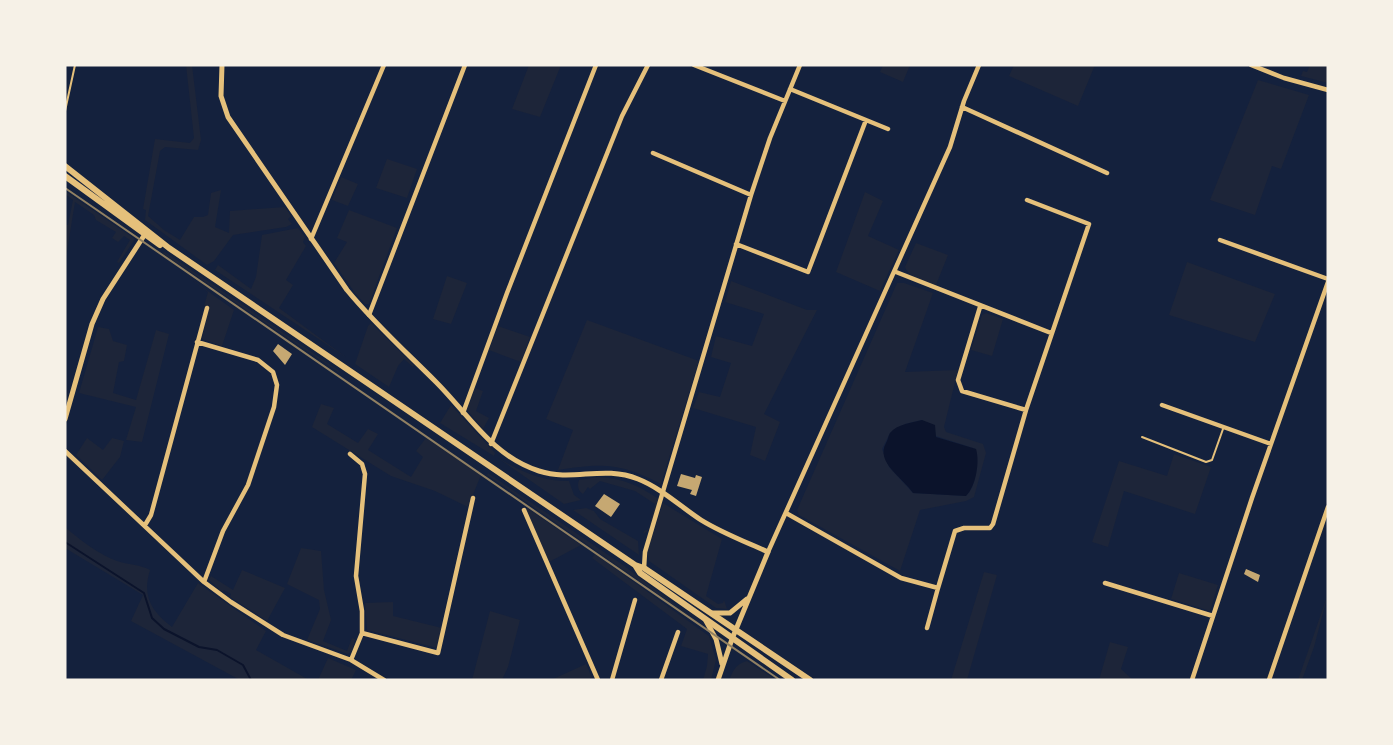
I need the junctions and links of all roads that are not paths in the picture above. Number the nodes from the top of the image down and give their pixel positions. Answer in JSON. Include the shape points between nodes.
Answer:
{"nodes":[{"id":1,"x":75,"y":65,"type":"edge"},
{"id":2,"x":222,"y":65,"type":"edge"},
{"id":3,"x":384,"y":65,"type":"edge"},
{"id":4,"x":465,"y":65,"type":"edge"},
{"id":5,"x":596,"y":65,"type":"edge"},
{"id":6,"x":648,"y":65,"type":"edge"},
{"id":7,"x":694,"y":65,"type":"edge"},
{"id":8,"x":800,"y":65,"type":"edge"},
{"id":9,"x":979,"y":65,"type":"edge"},
{"id":10,"x":1251,"y":65,"type":"edge"},
{"id":11,"x":790,"y":89,"type":"junction"},
{"id":12,"x":1328,"y":90,"type":"edge"},
{"id":13,"x":785,"y":101,"type":"junction"},
{"id":14,"x":962,"y":107,"type":"junction"},
{"id":15,"x":65,"y":111,"type":"edge"},
{"id":16,"x":866,"y":120,"type":"junction"},
{"id":17,"x":888,"y":129,"type":"dead end"},
{"id":18,"x":653,"y":153,"type":"dead end"},
{"id":19,"x":65,"y":166,"type":"edge"},
{"id":20,"x":1107,"y":173,"type":"dead end"},
{"id":21,"x":65,"y":176,"type":"edge"},
{"id":22,"x":751,"y":195,"type":"junction"},
{"id":23,"x":1027,"y":200,"type":"dead end"},
{"id":24,"x":147,"y":232,"type":"junction"},
{"id":25,"x":311,"y":240,"type":"junction"},
{"id":26,"x":1220,"y":240,"type":"dead end"},
{"id":27,"x":736,"y":244,"type":"junction"},
{"id":28,"x":896,"y":272,"type":"junction"},
{"id":29,"x":1328,"y":280,"type":"edge"},
{"id":30,"x":980,"y":307,"type":"junction"},
{"id":31,"x":207,"y":308,"type":"dead end"},
{"id":32,"x":369,"y":316,"type":"junction"},
{"id":33,"x":1051,"y":333,"type":"junction"},
{"id":34,"x":197,"y":342,"type":"junction"},
{"id":35,"x":1162,"y":405,"type":"dead end"},
{"id":36,"x":1026,"y":410,"type":"junction"},
{"id":37,"x":463,"y":414,"type":"junction"},
{"id":38,"x":65,"y":419,"type":"edge"},
{"id":39,"x":1224,"y":428,"type":"junction"},
{"id":40,"x":1142,"y":437,"type":"dead end"},
{"id":41,"x":491,"y":444,"type":"junction"},
{"id":42,"x":1271,"y":444,"type":"junction"},
{"id":43,"x":65,"y":451,"type":"edge"},
{"id":44,"x":350,"y":454,"type":"dead end"},
{"id":45,"x":663,"y":495,"type":"junction"},
{"id":46,"x":473,"y":498,"type":"dead end"},
{"id":47,"x":1328,"y":507,"type":"edge"},
{"id":48,"x":524,"y":510,"type":"dead end"},
{"id":49,"x":786,"y":513,"type":"junction"},
{"id":50,"x":144,"y":526,"type":"junction"},
{"id":51,"x":768,"y":552,"type":"junction"},
{"id":52,"x":635,"y":565,"type":"junction"},
{"id":53,"x":644,"y":568,"type":"junction"},
{"id":54,"x":204,"y":582,"type":"junction"},
{"id":55,"x":1105,"y":583,"type":"dead end"},
{"id":56,"x":938,"y":588,"type":"junction"},
{"id":57,"x":750,"y":597,"type":"junction"},
{"id":58,"x":635,"y":600,"type":"dead end"},
{"id":59,"x":710,"y":613,"type":"junction"},
{"id":60,"x":1213,"y":616,"type":"junction"},
{"id":61,"x":706,"y":620,"type":"junction"},
{"id":62,"x":927,"y":628,"type":"dead end"},
{"id":63,"x":735,"y":631,"type":"junction"},
{"id":64,"x":678,"y":632,"type":"dead end"},
{"id":65,"x":362,"y":633,"type":"junction"},
{"id":66,"x":732,"y":639,"type":"junction"},
{"id":67,"x":351,"y":660,"type":"junction"},
{"id":68,"x":722,"y":668,"type":"junction"},
{"id":69,"x":384,"y":680,"type":"edge"},
{"id":70,"x":598,"y":680,"type":"edge"},
{"id":71,"x":612,"y":680,"type":"edge"},
{"id":72,"x":661,"y":680,"type":"edge"},
{"id":73,"x":718,"y":680,"type":"edge"},
{"id":74,"x":792,"y":680,"type":"edge"},
{"id":75,"x":810,"y":680,"type":"edge"},
{"id":76,"x":1192,"y":680,"type":"edge"},
{"id":77,"x":1269,"y":680,"type":"edge"}],
"edges":[{"from":1,"to":15,"type":"lane"},
{"from":2,"to":25,"type":"street","via":[[221,96],[228,117]]},
{"from":3,"to":25,"type":"street"},
{"from":4,"to":32,"type":"street"},
{"from":5,"to":37,"type":"street"},
{"from":6,"to":41,"type":"street","via":[[622,116]]},
{"from":7,"to":13,"type":"street"},
{"from":8,"to":11,"type":"street"},
{"from":9,"to":14,"type":"street"},
{"from":10,"to":12,"type":"street"},
{"from":11,"to":13,"type":"street"},
{"from":11,"to":16,"type":"street"},
{"from":13,"to":22,"type":"street"},
{"from":14,"to":20,"type":"street"},
{"from":14,"to":28,"type":"street","via":[[950,147]]},
{"from":16,"to":17,"type":"street"},
{"from":16,"to":27,"type":"street","via":[[808,272]]},
{"from":18,"to":22,"type":"street"},
{"from":19,"to":24,"type":"main road"},
{"from":21,"to":24,"type":"main road"},
{"from":22,"to":27,"type":"street"},
{"from":23,"to":33,"type":"street","via":[[1089,224]]},
{"from":24,"to":38,"type":"street","via":[[92,324]]},
{"from":24,"to":52,"type":"main road"},
{"from":25,"to":32,"type":"street"},
{"from":26,"to":29,"type":"street"},
{"from":27,"to":45,"type":"street"},
{"from":28,"to":30,"type":"street"},
{"from":28,"to":49,"type":"street"},
{"from":29,"to":42,"type":"street"},
{"from":30,"to":33,"type":"street"},
{"from":30,"to":36,"type":"street","via":[[958,386]]},
{"from":31,"to":34,"type":"street"},
{"from":32,"to":37,"type":"street"},
{"from":33,"to":36,"type":"street"},
{"from":34,"to":50,"type":"street","via":[[151,515]]},
{"from":34,"to":54,"type":"street","via":[[265,364],[278,388],[248,485],[226,524]]},
{"from":35,"to":39,"type":"street"},
{"from":36,"to":56,"type":"street","via":[[993,524],[955,531]]},
{"from":37,"to":41,"type":"street"},
{"from":39,"to":40,"type":"lane","via":[[1212,460],[1206,462]]},
{"from":39,"to":42,"type":"street"},
{"from":41,"to":45,"type":"street","via":[[531,468],[556,475],[628,475]]},
{"from":42,"to":60,"type":"street"},
{"from":43,"to":50,"type":"street"},
{"from":44,"to":65,"type":"street","via":[[362,464],[365,474],[356,576]]},
{"from":45,"to":51,"type":"street","via":[[709,525]]},
{"from":45,"to":53,"type":"street"},
{"from":46,"to":65,"type":"street","via":[[438,653]]},
{"from":47,"to":77,"type":"street"},
{"from":48,"to":70,"type":"street"},
{"from":49,"to":51,"type":"street"},
{"from":49,"to":56,"type":"street","via":[[901,578]]},
{"from":50,"to":54,"type":"street"},
{"from":51,"to":57,"type":"street"},
{"from":52,"to":53,"type":"main road"},
{"from":52,"to":61,"type":"main road"},
{"from":53,"to":59,"type":"main road"},
{"from":54,"to":67,"type":"street","via":[[283,635]]},
{"from":55,"to":60,"type":"street"},
{"from":56,"to":62,"type":"street"},
{"from":57,"to":59,"type":"street","via":[[729,613]]},
{"from":57,"to":63,"type":"street"},
{"from":58,"to":71,"type":"street"},
{"from":59,"to":63,"type":"main road"},
{"from":60,"to":76,"type":"street"},
{"from":61,"to":66,"type":"main road"},
{"from":61,"to":68,"type":"street"},
{"from":63,"to":66,"type":"street"},
{"from":63,"to":75,"type":"main road"},
{"from":64,"to":72,"type":"street"},
{"from":65,"to":67,"type":"street"},
{"from":66,"to":68,"type":"street"},
{"from":66,"to":74,"type":"main road"},
{"from":67,"to":69,"type":"street"},
{"from":68,"to":73,"type":"street"}]}
